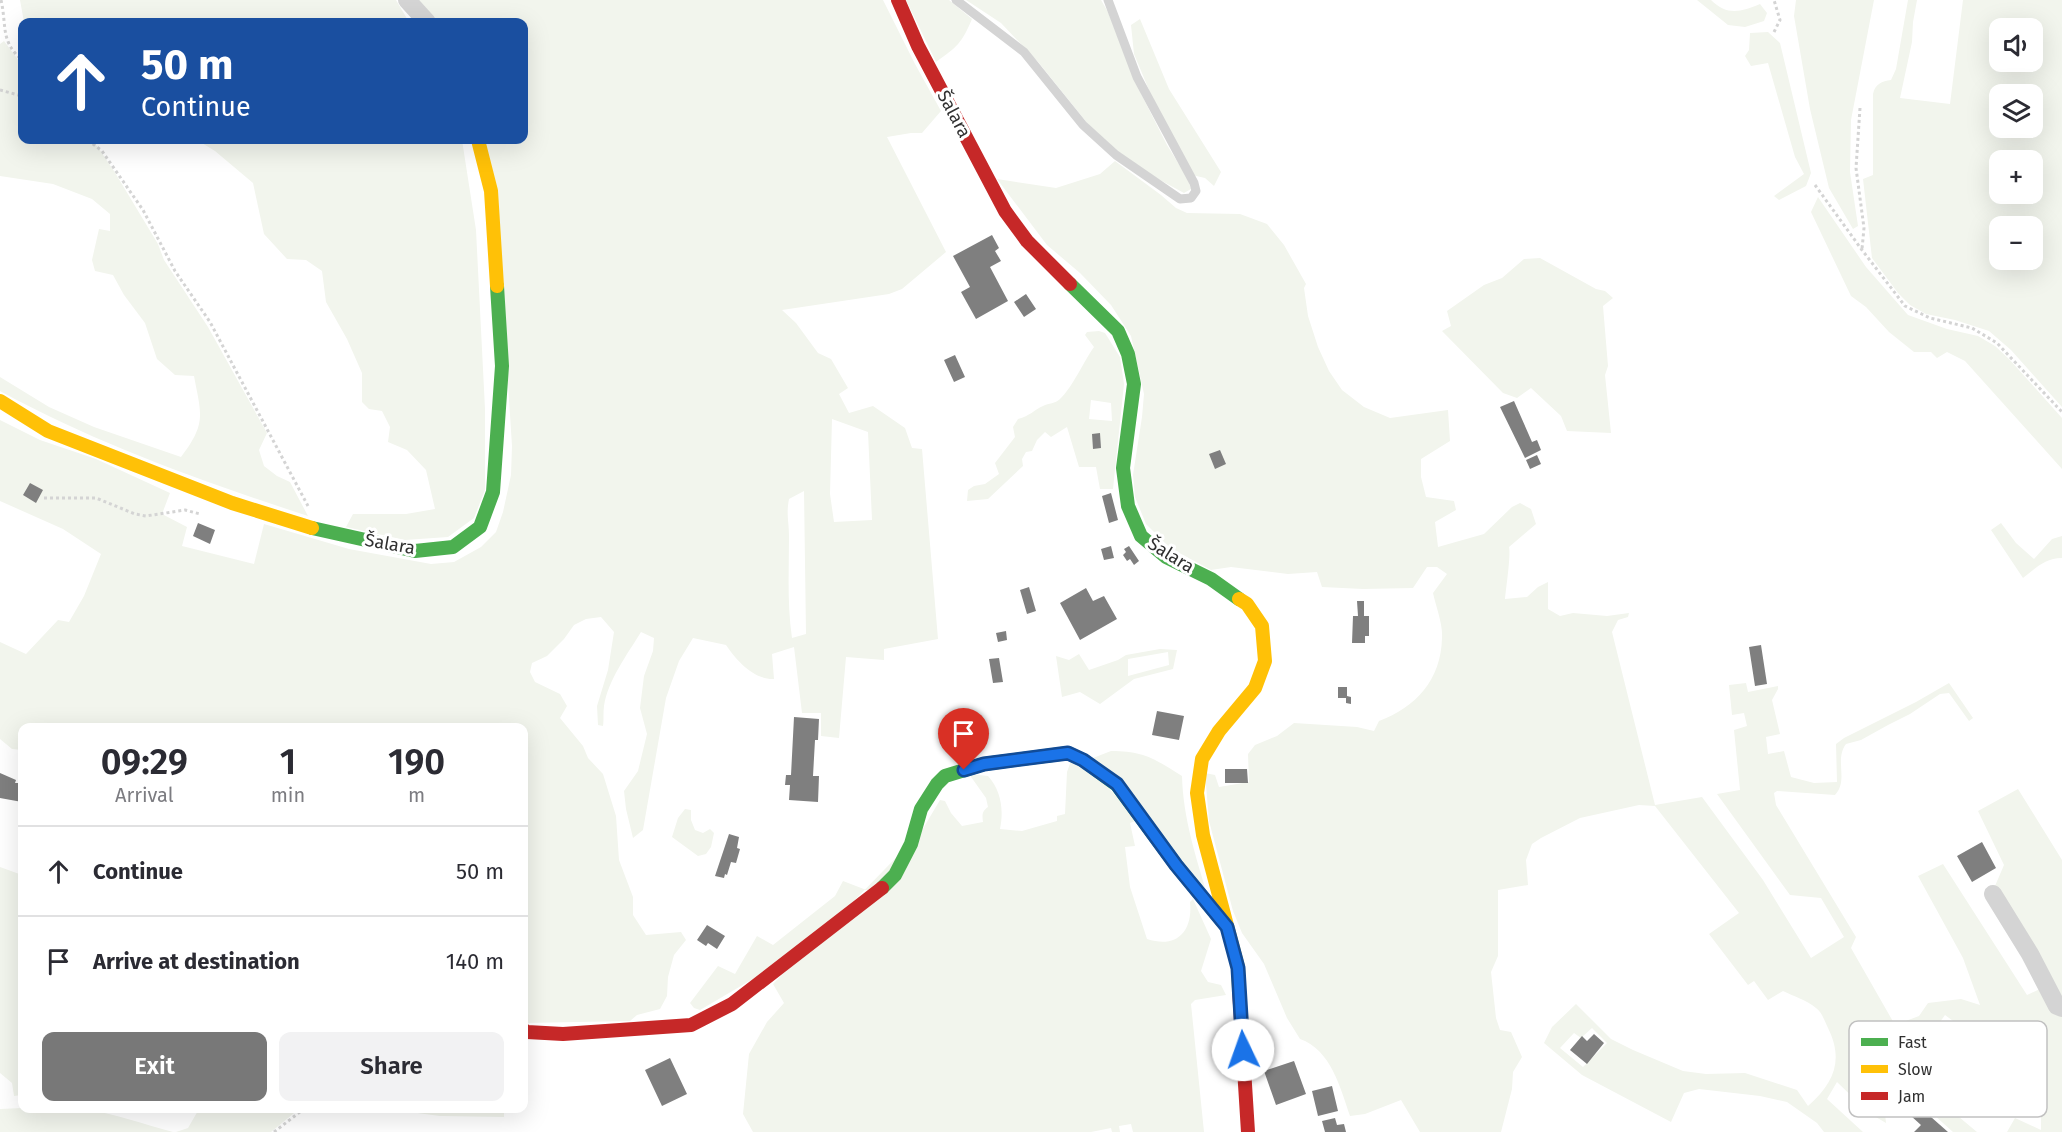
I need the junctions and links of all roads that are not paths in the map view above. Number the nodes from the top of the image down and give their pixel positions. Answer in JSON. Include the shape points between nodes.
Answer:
{"nodes":[{"id":1,"x":407,"y":0,"type":"edge"},
{"id":2,"x":898,"y":0,"type":"edge"},
{"id":3,"x":956,"y":0,"type":"edge"},
{"id":4,"x":1108,"y":0,"type":"edge"},
{"id":5,"x":423,"y":18,"type":"edge"},
{"id":6,"x":478,"y":144,"type":"edge"},
{"id":7,"x":0,"y":401,"type":"edge"},
{"id":8,"x":1993,"y":894,"type":"dead end"},
{"id":9,"x":1227,"y":927,"type":"junction"},
{"id":10,"x":2062,"y":1008,"type":"edge"},
{"id":11,"x":528,"y":1032,"type":"edge"},
{"id":12,"x":1248,"y":1132,"type":"edge"}],
"edges":[{"from":1,"to":5,"type":"street"},
{"from":2,"to":9,"type":"street","name":"Šalara","via":[[1005,211],[1027,241],[1118,331],[1125,346],[1134,384],[1123,468],[1128,506],[1141,536],[1246,604],[1262,626],[1265,661],[1255,688],[1219,731],[1202,759],[1197,793],[1203,835]]},
{"from":3,"to":4,"type":"lane","via":[[1024,52],[1083,125],[1116,155],[1180,199],[1191,198],[1196,191],[1194,183],[1137,77]]},
{"from":6,"to":7,"type":"street","name":"Šalara","via":[[491,191],[502,366],[493,492],[480,527],[453,547],[415,551],[330,533],[232,503],[48,431]]},
{"from":8,"to":10,"type":"street","via":[[2057,1006]]},
{"from":9,"to":11,"type":"street","via":[[1117,784],[1083,760],[1068,753],[984,764],[945,776],[937,784],[921,809],[911,844],[895,875],[873,896],[732,1004],[691,1025],[563,1034]]},
{"from":9,"to":12,"type":"street","name":"Šalara","via":[[1238,968]]}]}
